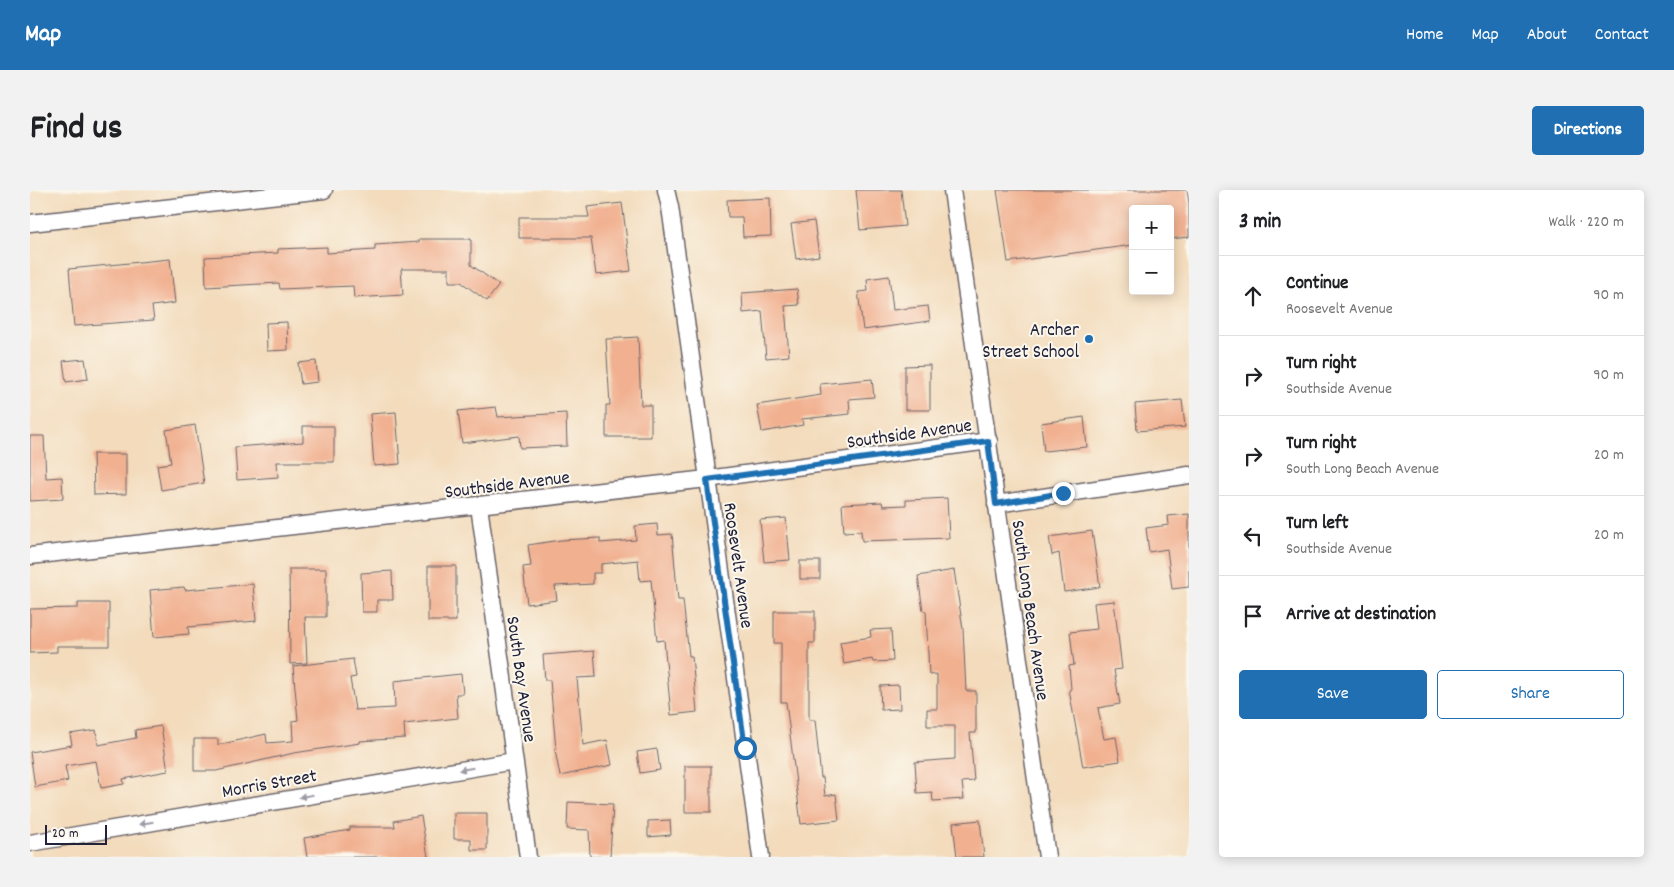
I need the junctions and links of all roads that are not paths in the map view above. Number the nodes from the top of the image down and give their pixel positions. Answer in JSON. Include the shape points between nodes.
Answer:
{"nodes":[{"id":1,"x":324,"y":190,"type":"edge"},
{"id":2,"x":666,"y":190,"type":"edge"},
{"id":3,"x":952,"y":190,"type":"edge"},
{"id":4,"x":30,"y":223,"type":"edge"},
{"id":5,"x":988,"y":441,"type":"junction"},
{"id":6,"x":1189,"y":475,"type":"edge"},
{"id":7,"x":707,"y":480,"type":"junction"},
{"id":8,"x":996,"y":504,"type":"junction"},
{"id":9,"x":480,"y":506,"type":"junction"},
{"id":10,"x":30,"y":556,"type":"edge"},
{"id":11,"x":514,"y":761,"type":"junction"},
{"id":12,"x":30,"y":843,"type":"edge"},
{"id":13,"x":528,"y":857,"type":"edge"},
{"id":14,"x":761,"y":857,"type":"edge"},
{"id":15,"x":1047,"y":857,"type":"edge"}],
"edges":[{"from":1,"to":4,"type":"street"},
{"from":2,"to":7,"type":"street","name":"Roosevelt Avenue"},
{"from":3,"to":5,"type":"street","name":"South Long Beach Avenue"},
{"from":5,"to":7,"type":"street","name":"Southside Avenue"},
{"from":5,"to":8,"type":"street","name":"South Long Beach Avenue"},
{"from":6,"to":8,"type":"street"},
{"from":7,"to":9,"type":"street","name":"Southside Avenue"},
{"from":7,"to":14,"type":"street","name":"Roosevelt Avenue"},
{"from":8,"to":15,"type":"street","name":"South Long Beach Avenue"},
{"from":9,"to":10,"type":"street","name":"Southside Avenue"},
{"from":9,"to":11,"type":"street","name":"South Bay Avenue"},
{"from":11,"to":12,"type":"street","name":"Morris Street","one_way":true},
{"from":11,"to":13,"type":"street","name":"South Bay Avenue"}]}
